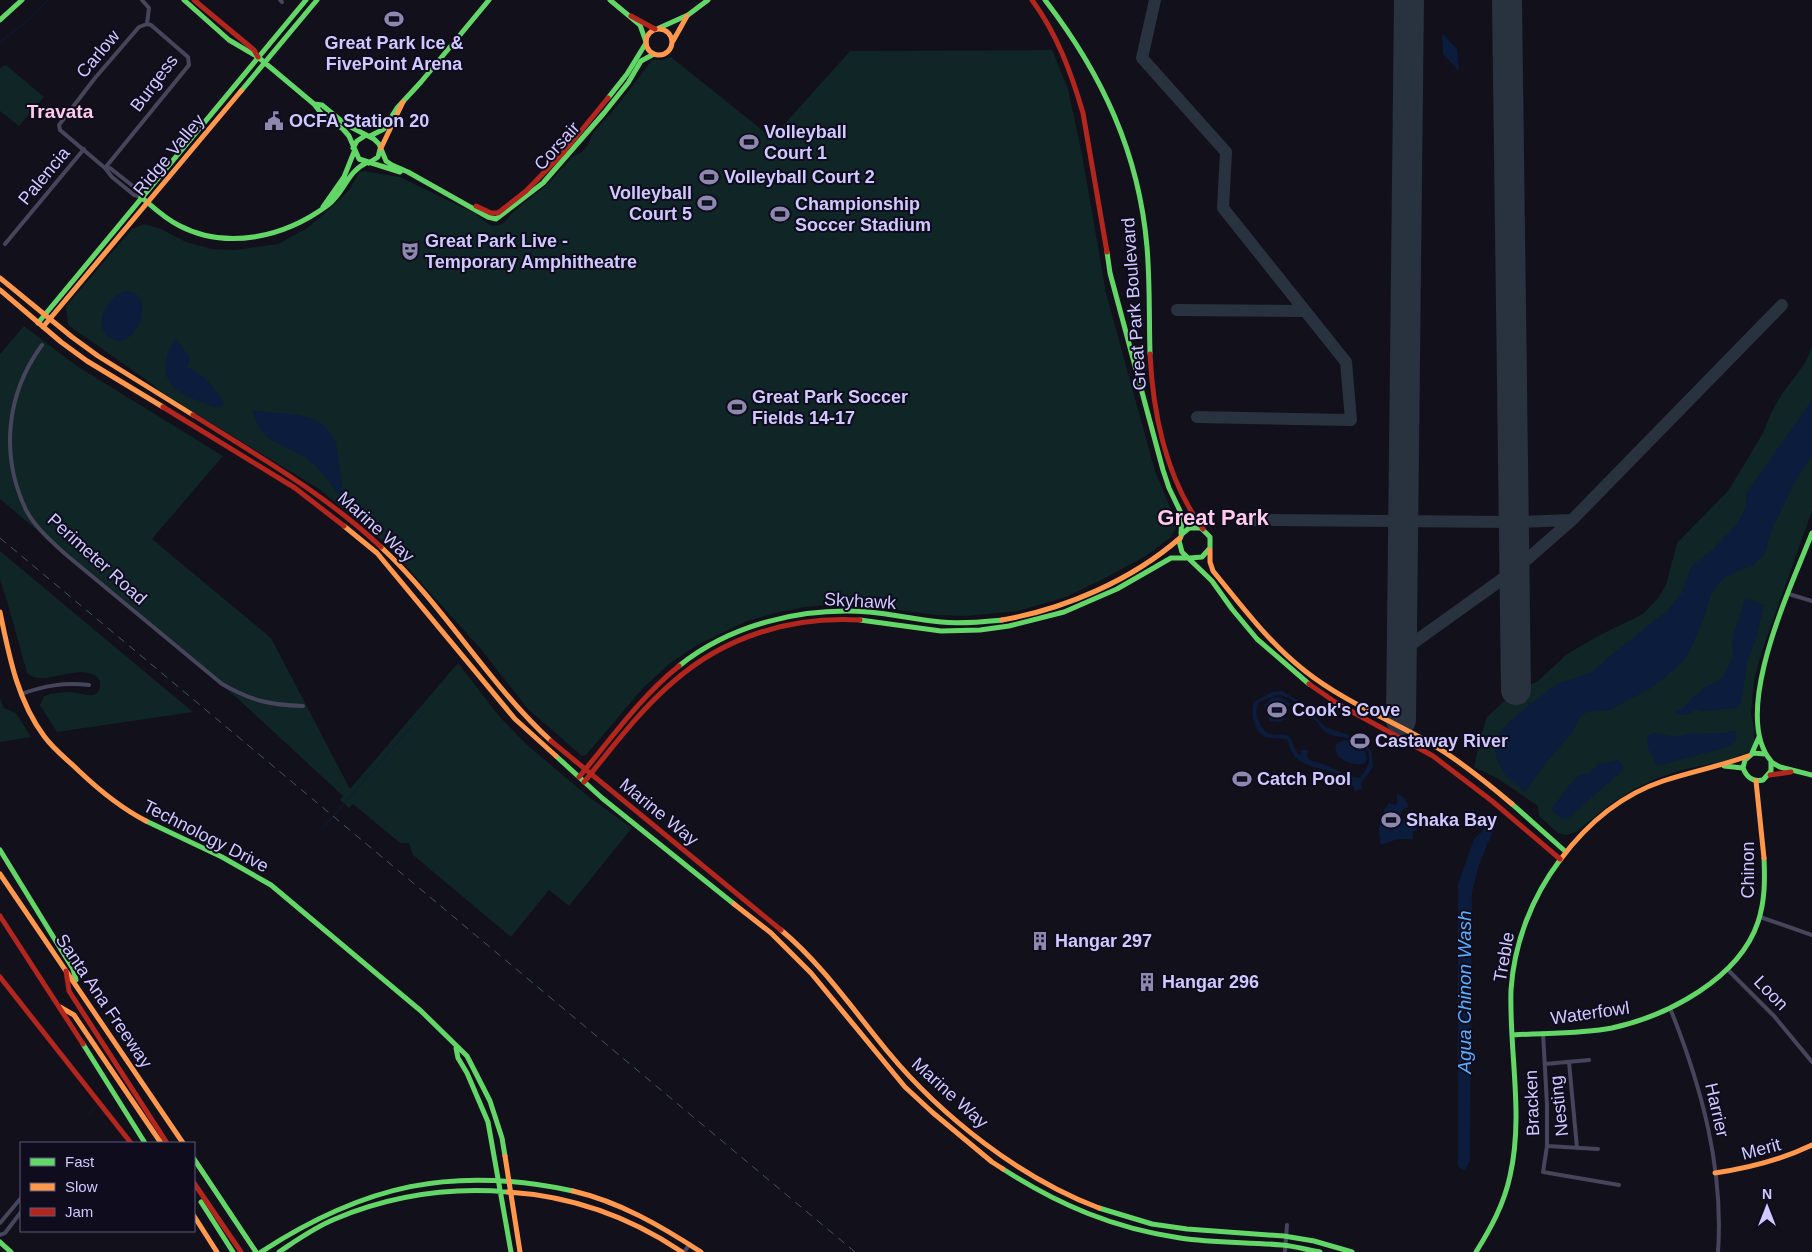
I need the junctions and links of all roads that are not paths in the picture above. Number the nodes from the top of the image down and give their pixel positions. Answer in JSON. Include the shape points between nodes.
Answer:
{"nodes":[{"id":1,"x":22,"y":0,"type":"edge"},
{"id":2,"x":142,"y":0,"type":"edge"},
{"id":3,"x":184,"y":0,"type":"edge"},
{"id":4,"x":194,"y":0,"type":"edge"},
{"id":5,"x":306,"y":0,"type":"edge"},
{"id":6,"x":317,"y":0,"type":"edge"},
{"id":7,"x":489,"y":0,"type":"edge"},
{"id":8,"x":610,"y":0,"type":"edge"},
{"id":9,"x":708,"y":0,"type":"edge"},
{"id":10,"x":1032,"y":0,"type":"edge"},
{"id":11,"x":1045,"y":0,"type":"edge"},
{"id":12,"x":628,"y":14,"type":"junction"},
{"id":13,"x":688,"y":15,"type":"junction"},
{"id":14,"x":0,"y":20,"type":"edge"},
{"id":15,"x":147,"y":24,"type":"junction"},
{"id":16,"x":657,"y":28,"type":"junction"},
{"id":17,"x":672,"y":41,"type":"junction"},
{"id":18,"x":646,"y":42,"type":"junction"},
{"id":19,"x":654,"y":54,"type":"junction"},
{"id":20,"x":258,"y":57,"type":"junction"},
{"id":21,"x":264,"y":63,"type":"junction"},
{"id":22,"x":403,"y":101,"type":"junction"},
{"id":23,"x":314,"y":104,"type":"junction"},
{"id":24,"x":368,"y":136,"type":"junction"},
{"id":25,"x":380,"y":149,"type":"junction"},
{"id":26,"x":84,"y":150,"type":"junction"},
{"id":27,"x":354,"y":150,"type":"junction"},
{"id":28,"x":368,"y":163,"type":"junction"},
{"id":29,"x":105,"y":168,"type":"junction"},
{"id":30,"x":426,"y":183,"type":"junction"},
{"id":31,"x":141,"y":197,"type":"junction"},
{"id":32,"x":461,"y":201,"type":"junction"},
{"id":33,"x":148,"y":202,"type":"junction"},
{"id":34,"x":323,"y":207,"type":"junction"},
{"id":35,"x":5,"y":244,"type":"dead end"},
{"id":36,"x":0,"y":278,"type":"edge"},
{"id":37,"x":0,"y":290,"type":"edge"},
{"id":38,"x":44,"y":315,"type":"junction"},
{"id":39,"x":50,"y":320,"type":"junction"},
{"id":40,"x":38,"y":323,"type":"junction"},
{"id":41,"x":43,"y":327,"type":"junction"},
{"id":42,"x":42,"y":345,"type":"dead end"},
{"id":43,"x":1204,"y":530,"type":"junction"},
{"id":44,"x":1812,"y":533,"type":"edge"},
{"id":45,"x":1180,"y":537,"type":"junction"},
{"id":46,"x":1210,"y":548,"type":"junction"},
{"id":47,"x":1189,"y":558,"type":"junction"},
{"id":48,"x":1788,"y":594,"type":"junction"},
{"id":49,"x":1812,"y":601,"type":"edge"},
{"id":50,"x":0,"y":612,"type":"edge"},
{"id":51,"x":89,"y":685,"type":"dead end"},
{"id":52,"x":21,"y":694,"type":"junction"},
{"id":53,"x":303,"y":706,"type":"dead end"},
{"id":54,"x":1759,"y":734,"type":"junction"},
{"id":55,"x":1765,"y":754,"type":"junction"},
{"id":56,"x":1750,"y":755,"type":"junction"},
{"id":57,"x":1771,"y":762,"type":"junction"},
{"id":58,"x":1721,"y":766,"type":"junction"},
{"id":59,"x":1743,"y":768,"type":"junction"},
{"id":60,"x":585,"y":769,"type":"junction"},
{"id":61,"x":1794,"y":772,"type":"junction"},
{"id":62,"x":591,"y":774,"type":"junction"},
{"id":63,"x":1769,"y":775,"type":"junction"},
{"id":64,"x":1812,"y":775,"type":"edge"},
{"id":65,"x":579,"y":777,"type":"junction"},
{"id":66,"x":1756,"y":781,"type":"junction"},
{"id":67,"x":584,"y":782,"type":"junction"},
{"id":68,"x":0,"y":850,"type":"edge"},
{"id":69,"x":1566,"y":852,"type":"junction"},
{"id":70,"x":1560,"y":859,"type":"junction"},
{"id":71,"x":0,"y":874,"type":"edge"},
{"id":72,"x":0,"y":916,"type":"edge"},
{"id":73,"x":1760,"y":917,"type":"junction"},
{"id":74,"x":1812,"y":934,"type":"edge"},
{"id":75,"x":66,"y":968,"type":"junction"},
{"id":76,"x":1727,"y":969,"type":"junction"},
{"id":77,"x":0,"y":977,"type":"edge"},
{"id":78,"x":78,"y":986,"type":"junction"},
{"id":79,"x":59,"y":1006,"type":"junction"},
{"id":80,"x":1670,"y":1008,"type":"junction"},
{"id":81,"x":1543,"y":1033,"type":"junction"},
{"id":82,"x":1513,"y":1035,"type":"junction"},
{"id":83,"x":877,"y":1038,"type":"junction"},
{"id":84,"x":869,"y":1044,"type":"junction"},
{"id":85,"x":456,"y":1047,"type":"junction"},
{"id":86,"x":1588,"y":1060,"type":"dead end"},
{"id":87,"x":1569,"y":1062,"type":"junction"},
{"id":88,"x":1812,"y":1062,"type":"edge"},
{"id":89,"x":1545,"y":1064,"type":"junction"},
{"id":90,"x":130,"y":1142,"type":"edge"},
{"id":91,"x":145,"y":1142,"type":"edge"},
{"id":92,"x":160,"y":1142,"type":"edge"},
{"id":93,"x":167,"y":1142,"type":"edge"},
{"id":94,"x":182,"y":1142,"type":"edge"},
{"id":95,"x":1812,"y":1145,"type":"edge"},
{"id":96,"x":1547,"y":1146,"type":"junction"},
{"id":97,"x":1577,"y":1148,"type":"junction"},
{"id":98,"x":1598,"y":1149,"type":"dead end"},
{"id":99,"x":195,"y":1160,"type":"edge"},
{"id":100,"x":1715,"y":1172,"type":"junction"},
{"id":101,"x":498,"y":1180,"type":"junction"},
{"id":102,"x":509,"y":1181,"type":"junction"},
{"id":103,"x":195,"y":1185,"type":"edge"},
{"id":104,"x":1619,"y":1185,"type":"dead end"},
{"id":105,"x":195,"y":1191,"type":"edge"},
{"id":106,"x":500,"y":1191,"type":"junction"},
{"id":107,"x":510,"y":1192,"type":"junction"},
{"id":108,"x":201,"y":1197,"type":"junction"},
{"id":109,"x":20,"y":1199,"type":"edge"},
{"id":110,"x":20,"y":1213,"type":"edge"},
{"id":111,"x":196,"y":1222,"type":"edge"},
{"id":112,"x":0,"y":1224,"type":"edge"},
{"id":113,"x":1287,"y":1225,"type":"dead end"},
{"id":114,"x":0,"y":1235,"type":"edge"},
{"id":115,"x":1286,"y":1236,"type":"junction"},
{"id":116,"x":0,"y":1242,"type":"edge"},
{"id":117,"x":690,"y":1244,"type":"junction"},
{"id":118,"x":1285,"y":1245,"type":"junction"},
{"id":119,"x":11,"y":1252,"type":"edge"},
{"id":120,"x":217,"y":1252,"type":"edge"},
{"id":121,"x":234,"y":1252,"type":"edge"},
{"id":122,"x":241,"y":1252,"type":"edge"},
{"id":123,"x":256,"y":1252,"type":"edge"},
{"id":124,"x":261,"y":1252,"type":"edge"},
{"id":125,"x":279,"y":1252,"type":"edge"},
{"id":126,"x":510,"y":1252,"type":"edge"},
{"id":127,"x":520,"y":1252,"type":"edge"},
{"id":128,"x":683,"y":1252,"type":"edge"},
{"id":129,"x":701,"y":1252,"type":"edge"},
{"id":130,"x":1285,"y":1252,"type":"edge"},
{"id":131,"x":1320,"y":1252,"type":"edge"},
{"id":132,"x":1352,"y":1252,"type":"edge"},
{"id":133,"x":1476,"y":1252,"type":"edge"},
{"id":134,"x":1718,"y":1252,"type":"edge"}],
"edges":[{"from":1,"to":14,"type":"main road"},
{"from":2,"to":15,"type":"street","via":[[149,8]]},
{"from":3,"to":20,"type":"main road","via":[[218,30]]},
{"from":4,"to":20,"type":"main road","via":[[254,50]]},
{"from":5,"to":20,"type":"main road","name":"Ridge Valley"},
{"from":6,"to":21,"type":"main road","name":"Ridge Valley"},
{"from":7,"to":22,"type":"main road"},
{"from":8,"to":12,"type":"main road"},
{"from":9,"to":13,"type":"main road"},
{"from":10,"to":45,"type":"main road","name":"Great Park Boulevard","via":[[1058,42],[1079,97],[1110,273],[1163,470],[1183,519]]},
{"from":11,"to":43,"type":"main road","name":"Great Park Boulevard","via":[[1074,37],[1099,78],[1131,163],[1147,244],[1150,364],[1156,410],[1174,476],[1191,514]]},
{"from":12,"to":16,"type":"main road"},
{"from":12,"to":18,"type":"main road","via":[[640,25]]},
{"from":13,"to":16,"type":"main road"},
{"from":13,"to":17,"type":"main road"},
{"from":15,"to":26,"type":"street","name":"Carlow","via":[[139,27],[59,125],[60,130]]},
{"from":15,"to":29,"type":"street","name":"Burgess","via":[[188,56],[189,65]]},
{"from":16,"to":17,"type":"main road","via":[[670,33]]},
{"from":16,"to":18,"type":"main road","via":[[649,32]]},
{"from":17,"to":19,"type":"main road","via":[[665,54]]},
{"from":18,"to":19,"type":"main road"},
{"from":18,"to":32,"type":"main road","name":"Corsair","via":[[627,74],[585,128],[548,170],[515,200],[496,214]]},
{"from":19,"to":32,"type":"main road","name":"Corsair","via":[[641,60],[628,83],[543,183],[500,218],[492,218]]},
{"from":20,"to":21,"type":"main road"},
{"from":20,"to":31,"type":"main road","name":"Ridge Valley"},
{"from":21,"to":23,"type":"main road"},
{"from":21,"to":33,"type":"main road","name":"Ridge Valley"},
{"from":22,"to":24,"type":"main road","via":[[384,129]]},
{"from":22,"to":25,"type":"main road"},
{"from":23,"to":24,"type":"main road","via":[[322,105],[345,124]]},
{"from":23,"to":27,"type":"main road","via":[[316,112],[345,132]]},
{"from":24,"to":25,"type":"main road","via":[[378,141]]},
{"from":24,"to":27,"type":"main road","via":[[357,141]]},
{"from":25,"to":28,"type":"main road","via":[[378,157]]},
{"from":25,"to":30,"type":"main road","name":"Corsair","via":[[386,161]]},
{"from":26,"to":29,"type":"street","name":"Carlow"},
{"from":26,"to":35,"type":"street","name":"Palencia"},
{"from":27,"to":28,"type":"main road","via":[[359,159]]},
{"from":27,"to":34,"type":"main road","via":[[344,176]]},
{"from":28,"to":30,"type":"main road","name":"Corsair"},
{"from":28,"to":34,"type":"main road","via":[[353,170],[341,190]]},
{"from":29,"to":31,"type":"street","name":"Carlow","via":[[110,168],[138,190]]},
{"from":30,"to":32,"type":"main road","name":"Corsair"},
{"from":31,"to":33,"type":"main road"},
{"from":31,"to":38,"type":"main road","name":"Ridge Valley"},
{"from":33,"to":34,"type":"main road","via":[[168,219],[191,231],[236,239],[280,232],[303,222]]},
{"from":33,"to":39,"type":"main road","name":"Ridge Valley"},
{"from":36,"to":38,"type":"main road","name":"Marine Way"},
{"from":37,"to":40,"type":"main road","name":"Marine Way"},
{"from":38,"to":39,"type":"main road","name":"Marine Way"},
{"from":38,"to":40,"type":"main road","name":"Ridge Valley"},
{"from":39,"to":41,"type":"main road","name":"Ridge Valley"},
{"from":39,"to":60,"type":"main road","name":"Marine Way","via":[[110,364],[302,482],[373,538],[411,578],[528,720]]},
{"from":40,"to":41,"type":"main road","name":"Marine Way"},
{"from":41,"to":65,"type":"main road","name":"Marine Way","via":[[87,361],[294,488],[359,538],[399,579],[504,709]]},
{"from":42,"to":53,"type":"street","name":"Perimeter Road","via":[[20,381],[8,433],[8,455],[14,484],[33,521],[50,541],[222,684],[265,703]]},
{"from":43,"to":45,"type":"main road","via":[[1189,528]]},
{"from":43,"to":46,"type":"main road","via":[[1210,537]]},
{"from":44,"to":48,"type":"main road"},
{"from":45,"to":47,"type":"main road","via":[[1180,549]]},
{"from":45,"to":60,"type":"main road","name":"Skyhawk","via":[[1157,557],[1085,595],[1007,620],[942,622],[840,611],[784,617],[747,628],[707,647],[666,676],[632,710]]},
{"from":46,"to":47,"type":"main road","via":[[1203,557]]},
{"from":46,"to":69,"type":"main road","via":[[1213,571],[1261,631],[1290,660],[1356,705],[1448,755]]},
{"from":47,"to":62,"type":"main road","name":"Skyhawk","via":[[1171,558],[1074,608],[1019,625],[950,631],[869,620],[831,619],[788,625],[745,638],[710,654],[669,684],[649,703]]},
{"from":47,"to":70,"type":"main road","via":[[1212,581],[1257,639],[1299,677],[1338,704],[1433,756]]},
{"from":48,"to":49,"type":"street"},
{"from":48,"to":54,"type":"main road","via":[[1763,664],[1757,711]]},
{"from":50,"to":52,"type":"main road","name":"Technology Drive"},
{"from":51,"to":52,"type":"street","via":[[44,686]]},
{"from":52,"to":85,"type":"main road","name":"Technology Drive","via":[[45,738],[111,800],[136,816],[246,868],[271,885],[421,1011]]},
{"from":54,"to":55,"type":"main road"},
{"from":54,"to":56,"type":"main road"},
{"from":55,"to":56,"type":"main road"},
{"from":55,"to":57,"type":"main road"},
{"from":56,"to":58,"type":"main road","name":"Treble"},
{"from":56,"to":59,"type":"main road","via":[[1745,759]]},
{"from":57,"to":61,"type":"main road"},
{"from":57,"to":63,"type":"main road"},
{"from":58,"to":59,"type":"main road","name":"Treble"},
{"from":58,"to":69,"type":"main road","name":"Treble","via":[[1668,780],[1635,793],[1610,809]]},
{"from":59,"to":66,"type":"main road","via":[[1749,778]]},
{"from":60,"to":62,"type":"main road","name":"Marine Way"},
{"from":60,"to":65,"type":"main road","name":"Skyhawk"},
{"from":61,"to":63,"type":"main road"},
{"from":61,"to":64,"type":"main road"},
{"from":62,"to":67,"type":"main road","name":"Skyhawk"},
{"from":62,"to":83,"type":"main road","name":"Marine Way","via":[[787,935]]},
{"from":63,"to":66,"type":"main road"},
{"from":65,"to":67,"type":"main road","name":"Marine Way"},
{"from":66,"to":73,"type":"main road","name":"Chinon","via":[[1765,883]]},
{"from":67,"to":84,"type":"main road","name":"Marine Way","via":[[771,933],[811,973]]},
{"from":68,"to":78,"type":"main road","via":[[72,969]]},
{"from":69,"to":70,"type":"main road","name":"Treble"},
{"from":70,"to":82,"type":"main road","name":"Treble","via":[[1538,894],[1523,928],[1512,980]]},
{"from":71,"to":75,"type":"main road","name":"Santa Ana Freeway"},
{"from":72,"to":79,"type":"main road"},
{"from":73,"to":74,"type":"street"},
{"from":73,"to":76,"type":"main road","name":"Chinon","via":[[1748,943]]},
{"from":75,"to":78,"type":"main road","name":"Santa Ana Freeway"},
{"from":75,"to":93,"type":"main road","via":[[69,991]]},
{"from":76,"to":80,"type":"main road","name":"Chinon","via":[[1705,988]]},
{"from":76,"to":88,"type":"street","name":"Loon","via":[[1774,1016]]},
{"from":77,"to":90,"type":"main road"},
{"from":78,"to":94,"type":"main road","name":"Santa Ana Freeway"},
{"from":79,"to":91,"type":"main road"},
{"from":79,"to":92,"type":"main road","via":[[74,1015]]},
{"from":80,"to":81,"type":"main road","name":"Waterfowl","via":[[1612,1028]]},
{"from":80,"to":100,"type":"street","name":"Harrier","via":[[1702,1099]]},
{"from":81,"to":82,"type":"main road","name":"Waterfowl"},
{"from":81,"to":89,"type":"street","name":"Bracken"},
{"from":82,"to":133,"type":"main road","name":"Treble","via":[[1517,1125],[1513,1167],[1489,1234]]},
{"from":83,"to":84,"type":"main road"},
{"from":83,"to":115,"type":"main road","name":"Marine Way","via":[[928,1097],[1015,1166],[1047,1186],[1081,1202],[1137,1221],[1196,1230]]},
{"from":84,"to":118,"type":"main road","name":"Marine Way","via":[[905,1086],[946,1125],[1009,1174],[1061,1203],[1096,1218],[1158,1235]]},
{"from":85,"to":101,"type":"main road","name":"Technology Drive","via":[[488,1122]]},
{"from":85,"to":102,"type":"main road","name":"Technology Drive","via":[[467,1056],[490,1101],[502,1138]]},
{"from":86,"to":87,"type":"street"},
{"from":87,"to":89,"type":"street"},
{"from":87,"to":97,"type":"street","name":"Nesting"},
{"from":89,"to":96,"type":"street","name":"Bracken"},
{"from":95,"to":100,"type":"main road","name":"Merit","via":[[1769,1162]]},
{"from":96,"to":97,"type":"street"},
{"from":96,"to":104,"type":"street","name":"Bracken","via":[[1543,1172]]},
{"from":97,"to":98,"type":"street"},
{"from":99,"to":123,"type":"main road"},
{"from":100,"to":134,"type":"street","name":"Harrier"},
{"from":101,"to":102,"type":"main road"},
{"from":101,"to":106,"type":"main road","name":"Technology Drive"},
{"from":101,"to":124,"type":"main road","via":[[438,1182],[366,1198],[329,1212]]},
{"from":102,"to":107,"type":"main road","name":"Technology Drive"},
{"from":102,"to":117,"type":"main road","via":[[557,1188],[617,1205],[662,1226]]},
{"from":103,"to":108,"type":"main road"},
{"from":105,"to":108,"type":"main road"},
{"from":106,"to":107,"type":"main road"},
{"from":106,"to":125,"type":"main road","via":[[448,1191],[370,1206],[309,1232]]},
{"from":106,"to":126,"type":"main road","name":"Technology Drive"},
{"from":107,"to":127,"type":"main road","name":"Technology Drive"},
{"from":107,"to":128,"type":"main road","via":[[556,1199],[606,1213],[639,1226]]},
{"from":108,"to":121,"type":"main road"},
{"from":108,"to":122,"type":"main road"},
{"from":109,"to":112,"type":"street"},
{"from":110,"to":114,"type":"street"},
{"from":111,"to":120,"type":"main road"},
{"from":113,"to":115,"type":"street"},
{"from":115,"to":118,"type":"street"},
{"from":115,"to":132,"type":"main road","name":"Marine Way"},
{"from":116,"to":119,"type":"main road"},
{"from":117,"to":128,"type":"street"},
{"from":117,"to":129,"type":"main road"},
{"from":118,"to":130,"type":"street"},
{"from":118,"to":131,"type":"main road","name":"Marine Way"}]}
